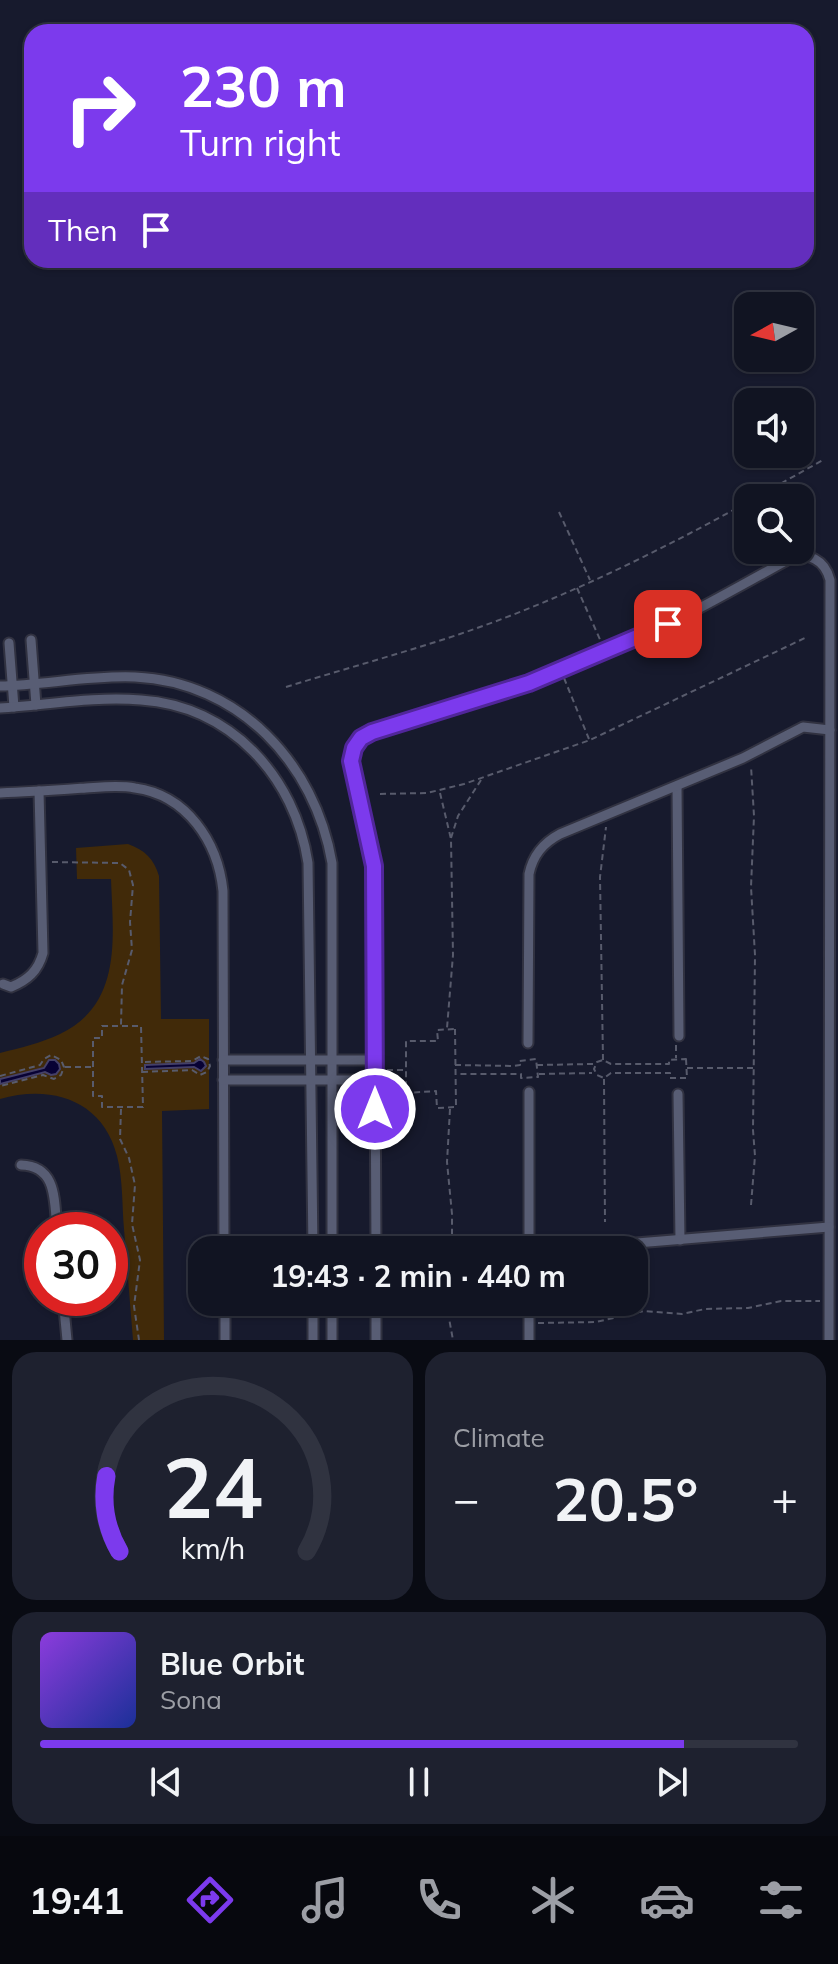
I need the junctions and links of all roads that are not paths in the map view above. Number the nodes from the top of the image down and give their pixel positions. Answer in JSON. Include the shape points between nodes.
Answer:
{"nodes":[{"id":1,"x":31,"y":640,"type":"dead end"},
{"id":2,"x":9,"y":643,"type":"dead end"},
{"id":3,"x":35,"y":685,"type":"junction"},
{"id":4,"x":0,"y":686,"type":"edge"},
{"id":5,"x":12,"y":686,"type":"junction"},
{"id":6,"x":36,"y":705,"type":"junction"},
{"id":7,"x":14,"y":707,"type":"junction"},
{"id":8,"x":0,"y":708,"type":"edge"},
{"id":9,"x":830,"y":730,"type":"junction"},
{"id":10,"x":677,"y":786,"type":"junction"},
{"id":11,"x":39,"y":791,"type":"junction"},
{"id":12,"x":0,"y":793,"type":"edge"},
{"id":13,"x":3,"y":984,"type":"dead end"},
{"id":14,"x":679,"y":1036,"type":"dead end"},
{"id":15,"x":528,"y":1043,"type":"dead end"},
{"id":16,"x":223,"y":1060,"type":"junction"},
{"id":17,"x":312,"y":1060,"type":"junction"},
{"id":18,"x":332,"y":1060,"type":"junction"},
{"id":19,"x":375,"y":1070,"type":"junction"},
{"id":20,"x":223,"y":1080,"type":"junction"},
{"id":21,"x":312,"y":1080,"type":"junction"},
{"id":22,"x":332,"y":1081,"type":"junction"},
{"id":23,"x":529,"y":1092,"type":"dead end"},
{"id":24,"x":678,"y":1094,"type":"dead end"},
{"id":25,"x":21,"y":1165,"type":"dead end"},
{"id":26,"x":55,"y":1212,"type":"edge"},
{"id":27,"x":829,"y":1227,"type":"junction"},
{"id":28,"x":224,"y":1236,"type":"edge"},
{"id":29,"x":313,"y":1236,"type":"edge"},
{"id":30,"x":332,"y":1236,"type":"edge"},
{"id":31,"x":376,"y":1236,"type":"edge"},
{"id":32,"x":529,"y":1236,"type":"edge"},
{"id":33,"x":680,"y":1240,"type":"junction"},
{"id":34,"x":648,"y":1242,"type":"edge"},
{"id":35,"x":65,"y":1316,"type":"edge"},
{"id":36,"x":225,"y":1316,"type":"edge"},
{"id":37,"x":313,"y":1316,"type":"edge"},
{"id":38,"x":332,"y":1316,"type":"edge"},
{"id":39,"x":376,"y":1316,"type":"edge"},
{"id":40,"x":529,"y":1316,"type":"edge"},
{"id":41,"x":67,"y":1340,"type":"edge"},
{"id":42,"x":225,"y":1340,"type":"edge"},
{"id":43,"x":313,"y":1340,"type":"edge"},
{"id":44,"x":332,"y":1340,"type":"edge"},
{"id":45,"x":376,"y":1340,"type":"edge"},
{"id":46,"x":529,"y":1340,"type":"edge"},
{"id":47,"x":829,"y":1340,"type":"edge"}],
"edges":[{"from":1,"to":3,"type":"street"},
{"from":2,"to":5,"type":"street"},
{"from":3,"to":5,"type":"street"},
{"from":3,"to":6,"type":"street"},
{"from":3,"to":18,"type":"street","via":[[124,676],[183,685],[244,714],[283,751],[319,812],[332,863]]},
{"from":4,"to":5,"type":"street"},
{"from":5,"to":7,"type":"street"},
{"from":6,"to":7,"type":"street"},
{"from":6,"to":17,"type":"street","via":[[113,699],[176,706],[229,731],[271,771],[296,814],[308,863]]},
{"from":7,"to":8,"type":"street"},
{"from":9,"to":10,"type":"street","via":[[803,727]]},
{"from":9,"to":19,"type":"street","via":[[830,580],[825,568],[800,555],[606,653],[361,738],[351,768],[374,866]]},
{"from":9,"to":27,"type":"street"},
{"from":10,"to":14,"type":"street"},
{"from":10,"to":15,"type":"street","via":[[560,834],[534,858],[529,882]]},
{"from":11,"to":12,"type":"street"},
{"from":11,"to":13,"type":"street","via":[[44,945],[33,973],[11,987]]},
{"from":11,"to":16,"type":"street","via":[[124,786],[147,790],[175,803],[201,829],[214,852],[223,891]]},
{"from":16,"to":17,"type":"street"},
{"from":16,"to":20,"type":"street"},
{"from":17,"to":18,"type":"street"},
{"from":17,"to":21,"type":"street"},
{"from":18,"to":19,"type":"street"},
{"from":18,"to":22,"type":"street"},
{"from":19,"to":22,"type":"street"},
{"from":19,"to":31,"type":"street"},
{"from":20,"to":21,"type":"street"},
{"from":20,"to":28,"type":"street"},
{"from":21,"to":22,"type":"street"},
{"from":21,"to":29,"type":"street"},
{"from":22,"to":30,"type":"street"},
{"from":23,"to":32,"type":"street"},
{"from":24,"to":33,"type":"street"},
{"from":25,"to":26,"type":"street","via":[[39,1168],[51,1180]]},
{"from":27,"to":33,"type":"street"},
{"from":27,"to":47,"type":"street"},
{"from":33,"to":34,"type":"street"},
{"from":35,"to":41,"type":"street"},
{"from":36,"to":42,"type":"street"},
{"from":37,"to":43,"type":"street"},
{"from":38,"to":44,"type":"street"},
{"from":39,"to":45,"type":"street"},
{"from":40,"to":46,"type":"street"}]}
